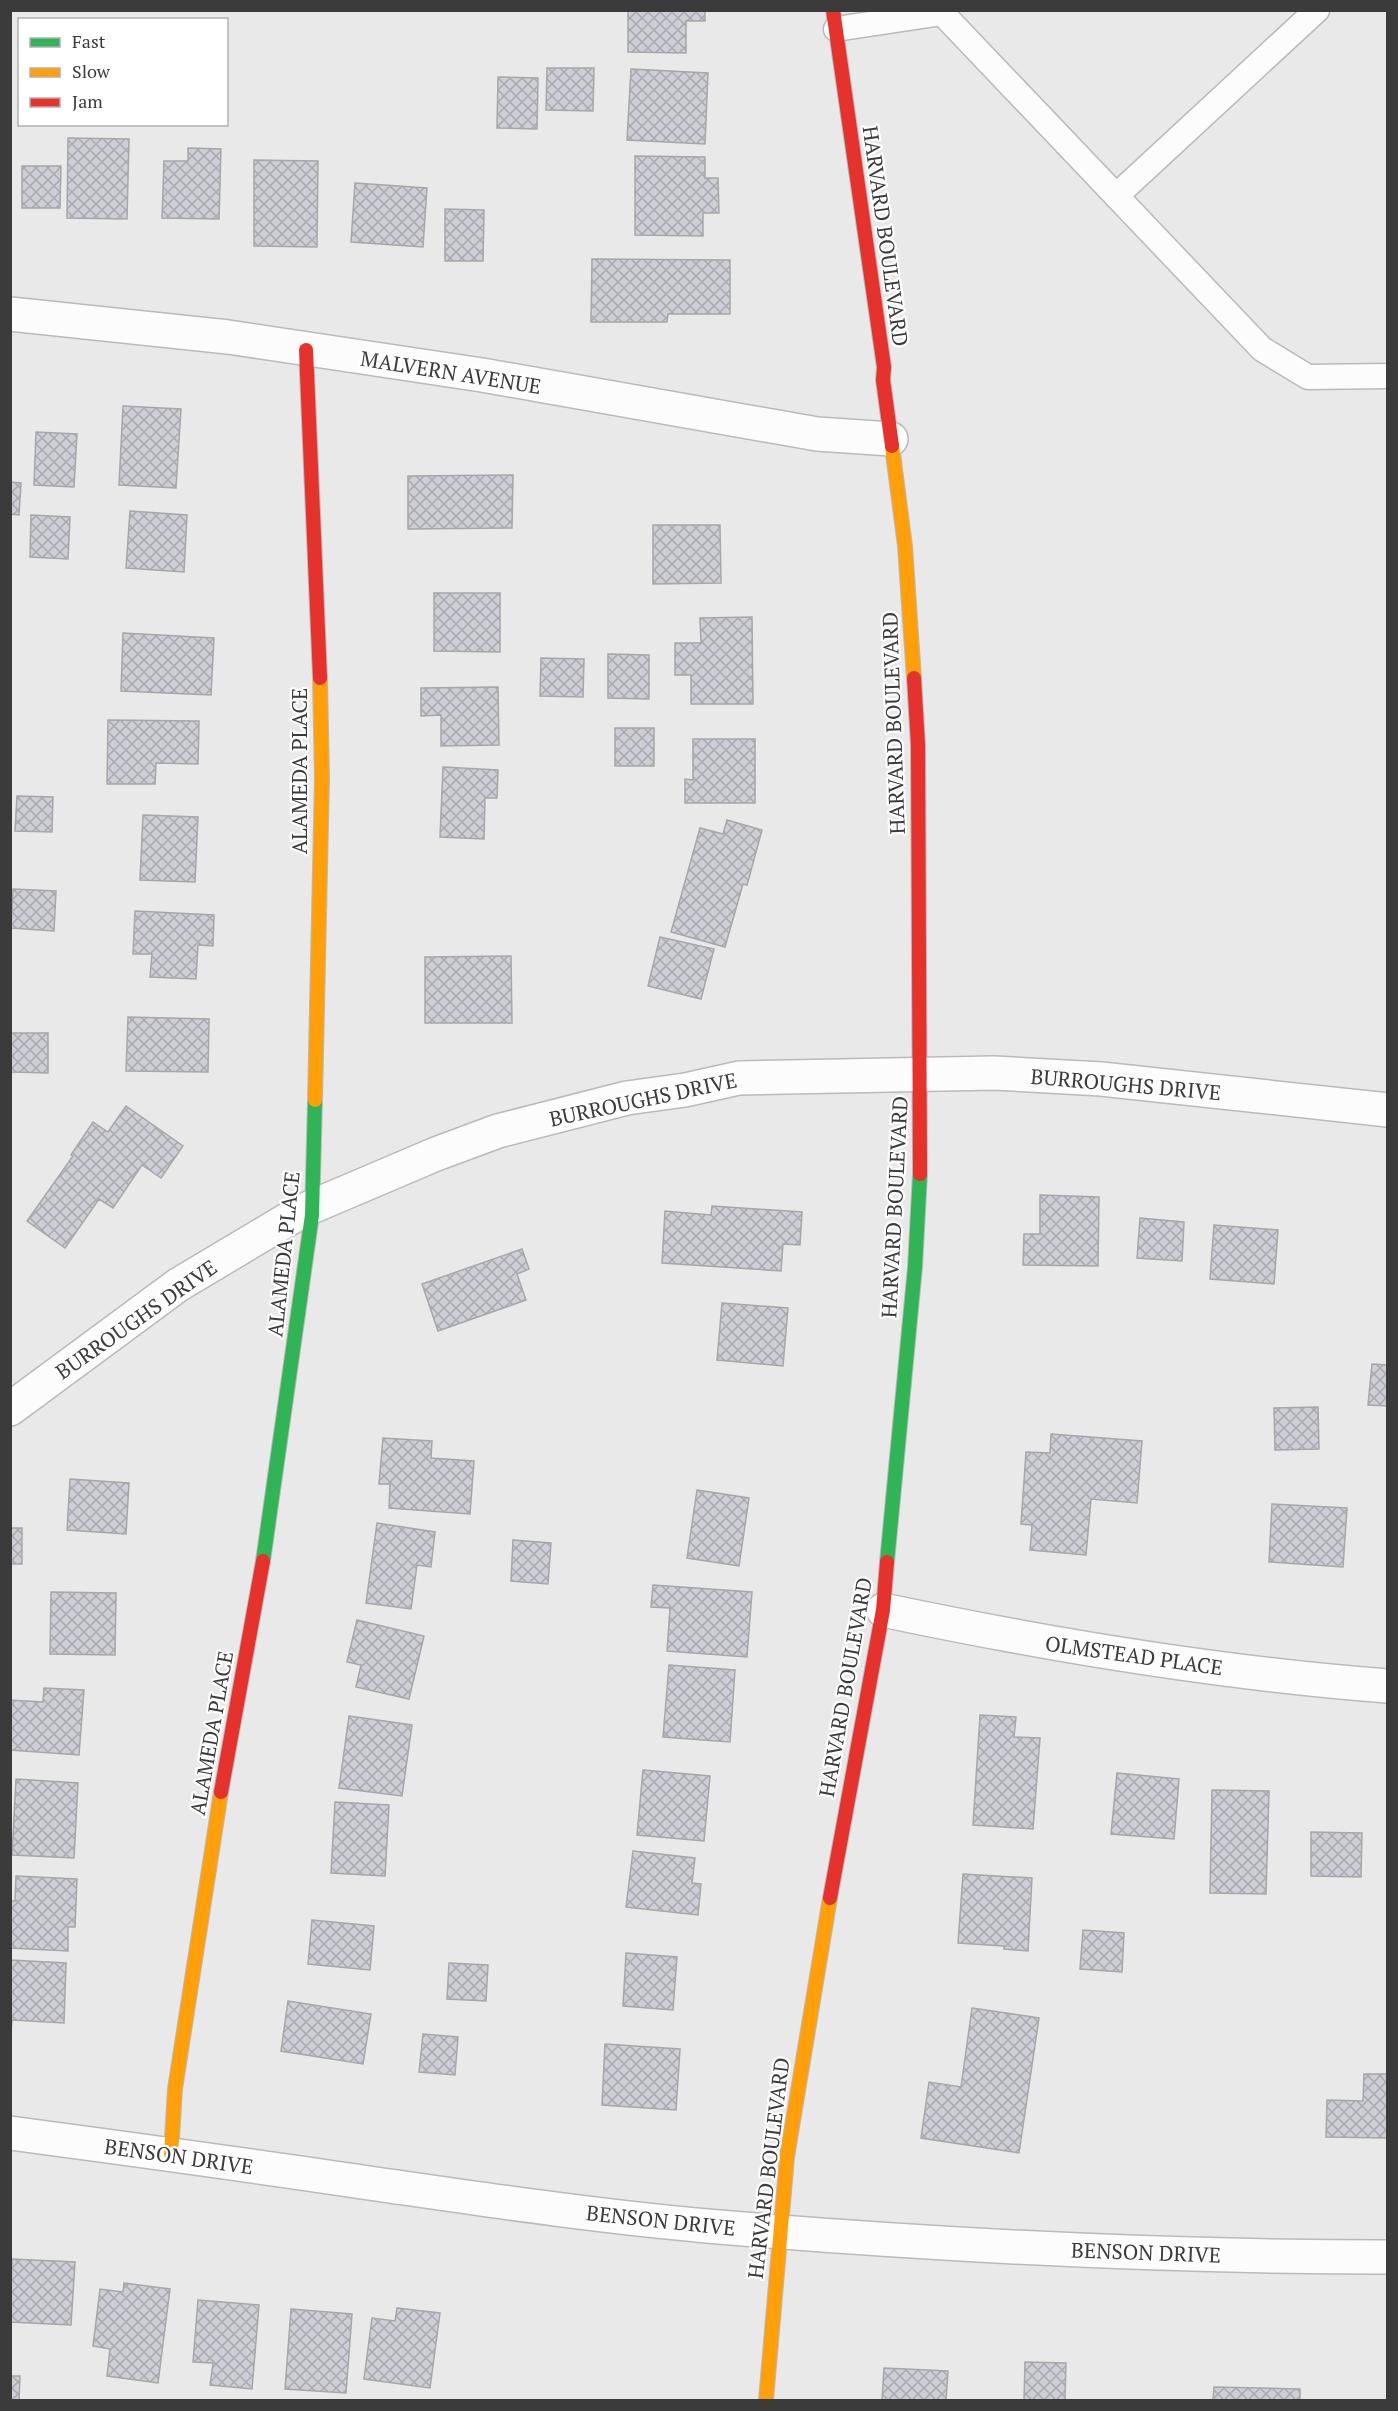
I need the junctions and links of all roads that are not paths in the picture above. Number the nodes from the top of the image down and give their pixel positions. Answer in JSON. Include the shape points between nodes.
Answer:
{"nodes":[{"id":1,"x":1317,"y":10,"type":"edge"},
{"id":2,"x":835,"y":20,"type":"edge"},
{"id":3,"x":1116,"y":196,"type":"junction"},
{"id":4,"x":10,"y":314,"type":"edge"},
{"id":5,"x":306,"y":350,"type":"junction"},
{"id":6,"x":1388,"y":376,"type":"edge"},
{"id":7,"x":891,"y":439,"type":"junction"},
{"id":8,"x":921,"y":1074,"type":"junction"},
{"id":9,"x":1388,"y":1110,"type":"edge"},
{"id":10,"x":313,"y":1206,"type":"junction"},
{"id":11,"x":10,"y":1409,"type":"edge"},
{"id":12,"x":883,"y":1610,"type":"junction"},
{"id":13,"x":1388,"y":1686,"type":"edge"},
{"id":14,"x":10,"y":2133,"type":"edge"},
{"id":15,"x":171,"y":2154,"type":"junction"},
{"id":16,"x":780,"y":2230,"type":"junction"},
{"id":17,"x":1388,"y":2257,"type":"edge"},
{"id":18,"x":766,"y":2400,"type":"edge"}],
"edges":[{"from":1,"to":3,"type":"lane"},
{"from":2,"to":3,"type":"lane","via":[[942,13]]},
{"from":2,"to":7,"type":"street","name":"HARVARD BOULEVARD"},
{"from":3,"to":6,"type":"lane","via":[[1262,350],[1308,376]]},
{"from":4,"to":5,"type":"street","name":"MALVERN AVENUE","via":[[228,337]]},
{"from":5,"to":7,"type":"street","name":"MALVERN AVENUE","via":[[482,375],[817,434]]},
{"from":5,"to":10,"type":"street","name":"ALAMEDA PLACE","via":[[322,778]]},
{"from":7,"to":8,"type":"street","name":"HARVARD BOULEVARD","via":[[905,546],[918,745]]},
{"from":8,"to":9,"type":"street","name":"BURROUGHS DRIVE","via":[[994,1073],[1101,1079]]},
{"from":8,"to":10,"type":"street","name":"BURROUGHS DRIVE","via":[[739,1078],[627,1098],[498,1131]]},
{"from":8,"to":12,"type":"street","name":"HARVARD BOULEVARD","via":[[915,1267]]},
{"from":10,"to":11,"type":"street","name":"BURROUGHS DRIVE","via":[[178,1285]]},
{"from":10,"to":15,"type":"street","name":"ALAMEDA PLACE","via":[[261,1574],[217,1814],[177,2078]]},
{"from":12,"to":13,"type":"street","name":"OLMSTEAD PLACE","via":[[1004,1635],[1179,1663]]},
{"from":12,"to":16,"type":"street","name":"HARVARD BOULEVARD","via":[[818,1963],[787,2157]]},
{"from":14,"to":15,"type":"street","name":"BENSON DRIVE"},
{"from":15,"to":16,"type":"street","name":"BENSON DRIVE","via":[[516,2204],[705,2226]]},
{"from":16,"to":17,"type":"street","name":"BENSON DRIVE","via":[[952,2244],[1175,2254]]},
{"from":16,"to":18,"type":"street","name":"HARVARD BOULEVARD"}]}
